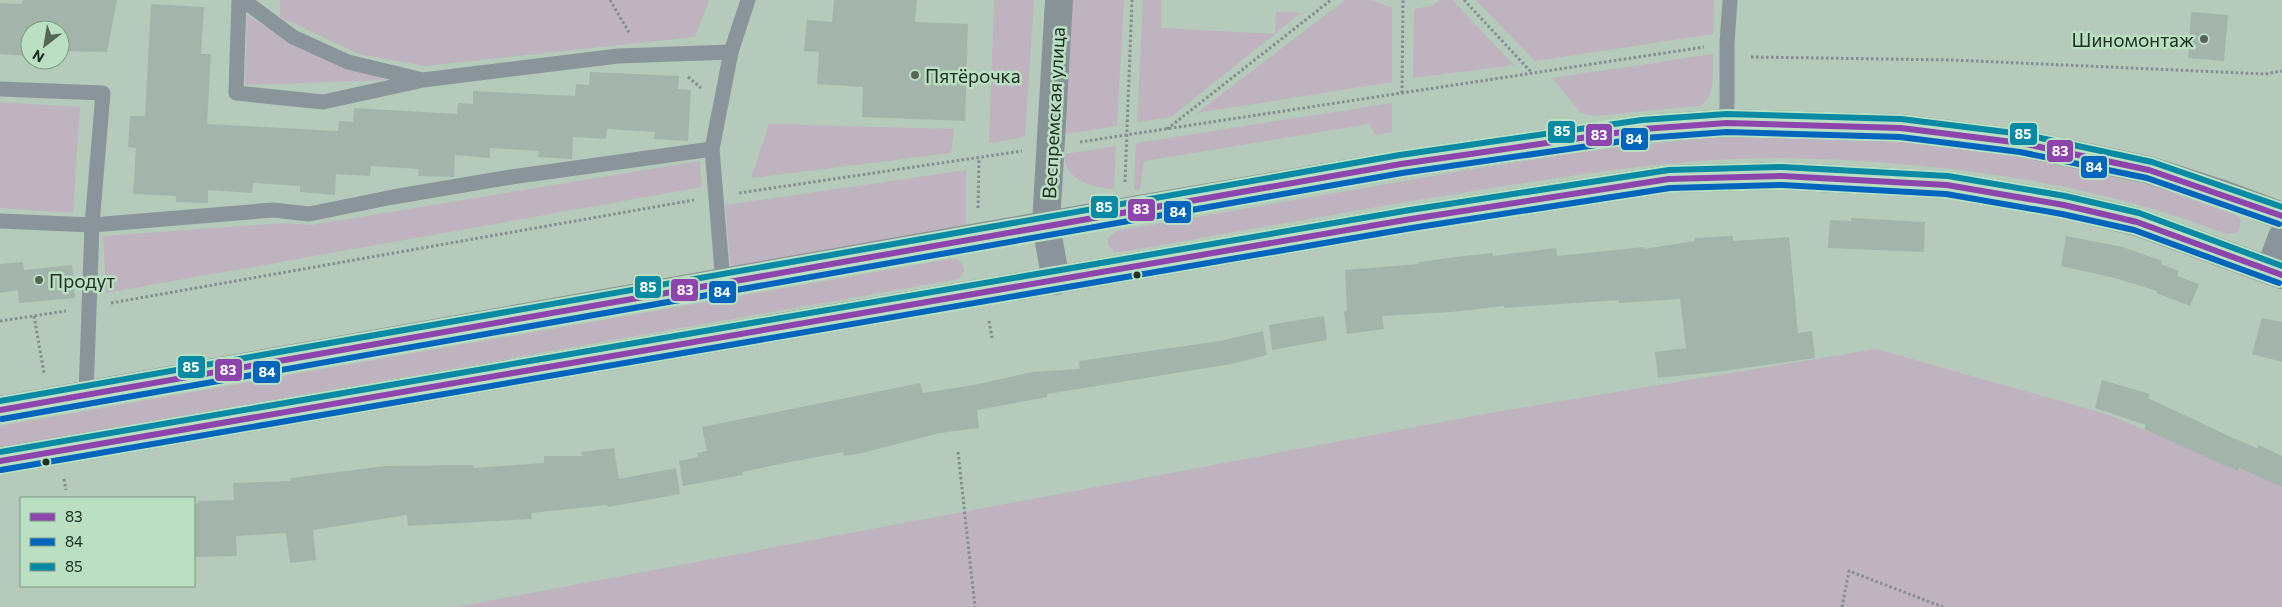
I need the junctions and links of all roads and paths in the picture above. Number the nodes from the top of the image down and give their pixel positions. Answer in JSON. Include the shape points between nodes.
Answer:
{"nodes":[{"id":1,"x":241,"y":0,"type":"edge"},
{"id":2,"x":610,"y":0,"type":"edge"},
{"id":3,"x":748,"y":0,"type":"edge"},
{"id":4,"x":1059,"y":0,"type":"edge"},
{"id":5,"x":1132,"y":0,"type":"edge"},
{"id":6,"x":1331,"y":0,"type":"edge"},
{"id":7,"x":1403,"y":0,"type":"edge"},
{"id":8,"x":1464,"y":0,"type":"edge"},
{"id":9,"x":1730,"y":0,"type":"edge"},
{"id":10,"x":1727,"y":43,"type":"junction"},
{"id":11,"x":731,"y":52,"type":"junction"},
{"id":12,"x":643,"y":56,"type":"junction"},
{"id":13,"x":2282,"y":71,"type":"edge"},
{"id":14,"x":1532,"y":73,"type":"junction"},
{"id":15,"x":423,"y":80,"type":"junction"},
{"id":16,"x":0,"y":89,"type":"edge"},
{"id":17,"x":1402,"y":93,"type":"junction"},
{"id":18,"x":1727,"y":123,"type":"junction"},
{"id":19,"x":1166,"y":129,"type":"junction"},
{"id":20,"x":1127,"y":135,"type":"junction"},
{"id":21,"x":1051,"y":146,"type":"junction"},
{"id":22,"x":712,"y":149,"type":"junction"},
{"id":23,"x":1124,"y":190,"type":"dead end"},
{"id":24,"x":714,"y":197,"type":"junction"},
{"id":25,"x":2282,"y":216,"type":"edge"},
{"id":26,"x":0,"y":221,"type":"edge"},
{"id":27,"x":92,"y":225,"type":"junction"},
{"id":28,"x":1046,"y":225,"type":"junction"},
{"id":29,"x":2282,"y":237,"type":"edge"},
{"id":30,"x":2276,"y":272,"type":"edge"},
{"id":31,"x":1056,"y":281,"type":"junction"},
{"id":32,"x":723,"y":283,"type":"junction"},
{"id":33,"x":91,"y":307,"type":"junction"},
{"id":34,"x":0,"y":321,"type":"edge"},
{"id":35,"x":86,"y":395,"type":"junction"},
{"id":36,"x":0,"y":410,"type":"edge"},
{"id":37,"x":958,"y":452,"type":"dead end"},
{"id":38,"x":0,"y":461,"type":"edge"},
{"id":39,"x":975,"y":607,"type":"edge"},
{"id":40,"x":1842,"y":607,"type":"edge"},
{"id":41,"x":1943,"y":607,"type":"edge"}],
"edges":[{"from":1,"to":15,"type":"lane","via":[[293,37],[348,62]]},
{"from":1,"to":15,"type":"lane","via":[[236,93],[323,102]]},
{"from":2,"to":12,"type":"path"},
{"from":3,"to":11,"type":"lane"},
{"from":4,"to":21,"type":"street","name":"Веспремская улица"},
{"from":5,"to":20,"type":"path"},
{"from":6,"to":19,"type":"path"},
{"from":7,"to":17,"type":"path"},
{"from":8,"to":14,"type":"path"},
{"from":9,"to":10,"type":"lane"},
{"from":10,"to":13,"type":"path","via":[[1745,57],[1952,60],[2265,74]]},
{"from":10,"to":14,"type":"path"},
{"from":10,"to":18,"type":"lane"},
{"from":11,"to":12,"type":"lane"},
{"from":11,"to":22,"type":"lane"},
{"from":12,"to":15,"type":"lane","via":[[618,56]]},
{"from":14,"to":17,"type":"path"},
{"from":16,"to":27,"type":"lane","via":[[103,94]]},
{"from":17,"to":19,"type":"path"},
{"from":18,"to":25,"type":"street","via":[[1901,128],[2021,143],[2149,170]]},
{"from":18,"to":28,"type":"street","via":[[1643,129],[1401,164]]},
{"from":19,"to":20,"type":"path"},
{"from":20,"to":21,"type":"path"},
{"from":20,"to":23,"type":"path"},
{"from":21,"to":24,"type":"path"},
{"from":21,"to":28,"type":"street","name":"Веспремская улица"},
{"from":22,"to":24,"type":"lane"},
{"from":22,"to":27,"type":"lane","via":[[393,197],[309,214],[273,210]]},
{"from":24,"to":32,"type":"lane"},
{"from":24,"to":33,"type":"path"},
{"from":26,"to":27,"type":"lane"},
{"from":27,"to":33,"type":"lane"},
{"from":28,"to":31,"type":"street"},
{"from":28,"to":32,"type":"street"},
{"from":29,"to":30,"type":"street"},
{"from":30,"to":31,"type":"street","via":[[2137,222],[2064,205],[1947,185],[1782,176],[1669,179],[1401,220]]},
{"from":31,"to":38,"type":"street"},
{"from":32,"to":35,"type":"street"},
{"from":33,"to":34,"type":"path"},
{"from":33,"to":35,"type":"lane"},
{"from":35,"to":36,"type":"street"},
{"from":37,"to":39,"type":"path"},
{"from":40,"to":41,"type":"path","via":[[1849,571]]}]}
